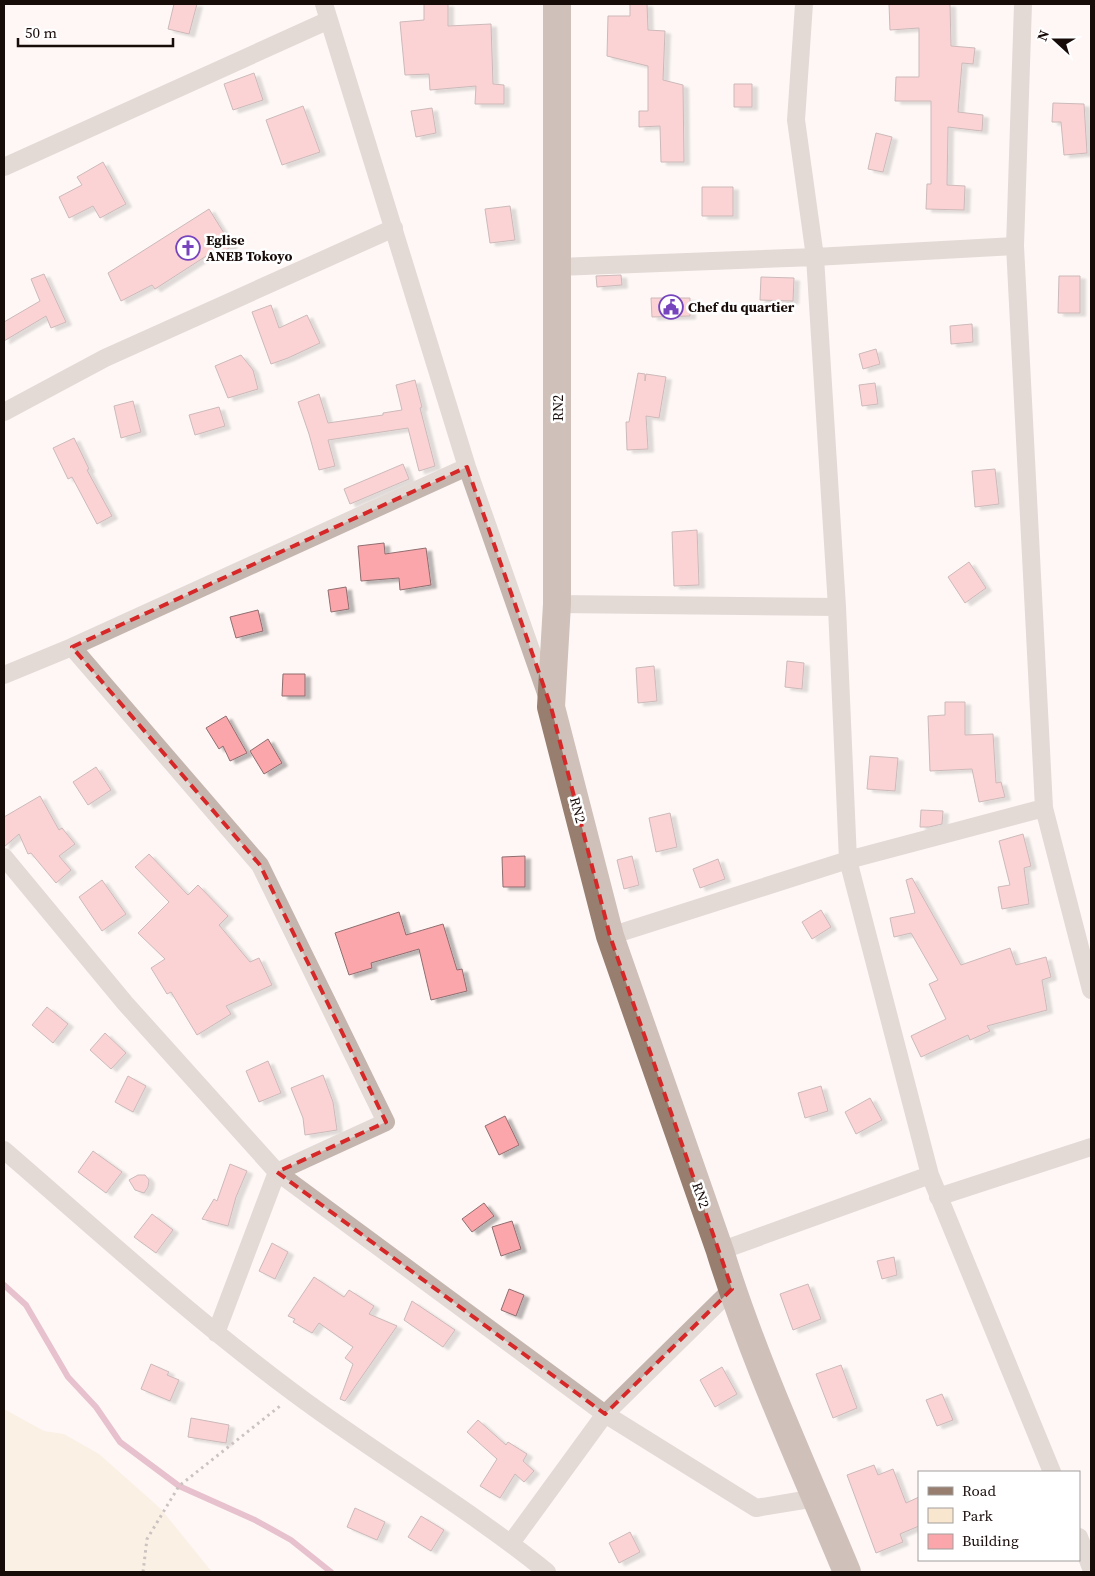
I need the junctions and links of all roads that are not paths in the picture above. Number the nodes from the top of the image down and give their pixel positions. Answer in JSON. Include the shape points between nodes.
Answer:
{"nodes":[{"id":1,"x":557,"y":4,"type":"edge"},
{"id":2,"x":804,"y":4,"type":"edge"},
{"id":3,"x":1023,"y":4,"type":"edge"},
{"id":4,"x":327,"y":12,"type":"edge"},
{"id":5,"x":4,"y":167,"type":"edge"},
{"id":6,"x":394,"y":228,"type":"junction"},
{"id":7,"x":1014,"y":246,"type":"junction"},
{"id":8,"x":815,"y":257,"type":"junction"},
{"id":9,"x":558,"y":268,"type":"junction"},
{"id":10,"x":4,"y":412,"type":"edge"},
{"id":11,"x":467,"y":467,"type":"junction"},
{"id":12,"x":557,"y":604,"type":"junction"},
{"id":13,"x":837,"y":607,"type":"junction"},
{"id":14,"x":72,"y":647,"type":"junction"},
{"id":15,"x":4,"y":676,"type":"edge"},
{"id":16,"x":551,"y":708,"type":"junction"},
{"id":17,"x":1044,"y":808,"type":"junction"},
{"id":18,"x":4,"y":857,"type":"edge"},
{"id":19,"x":848,"y":860,"type":"junction"},
{"id":20,"x":610,"y":936,"type":"junction"},
{"id":21,"x":1091,"y":990,"type":"edge"},
{"id":22,"x":1091,"y":1147,"type":"edge"},
{"id":23,"x":4,"y":1150,"type":"edge"},
{"id":24,"x":277,"y":1172,"type":"junction"},
{"id":25,"x":930,"y":1175,"type":"junction"},
{"id":26,"x":938,"y":1196,"type":"junction"},
{"id":27,"x":720,"y":1251,"type":"junction"},
{"id":28,"x":732,"y":1289,"type":"junction"},
{"id":29,"x":216,"y":1333,"type":"junction"},
{"id":30,"x":605,"y":1414,"type":"junction"},
{"id":31,"x":1052,"y":1471,"type":"edge"},
{"id":32,"x":816,"y":1498,"type":"junction"},
{"id":33,"x":1080,"y":1540,"type":"edge"},
{"id":34,"x":511,"y":1543,"type":"junction"},
{"id":35,"x":1091,"y":1568,"type":"edge"},
{"id":36,"x":547,"y":1572,"type":"edge"},
{"id":37,"x":847,"y":1572,"type":"edge"}],
"edges":[{"from":1,"to":9,"type":"main road","name":"RN2"},
{"from":2,"to":8,"type":"street","via":[[796,120]]},
{"from":3,"to":7,"type":"street"},
{"from":4,"to":5,"type":"street"},
{"from":4,"to":6,"type":"street"},
{"from":6,"to":10,"type":"street","via":[[105,358]]},
{"from":6,"to":11,"type":"street"},
{"from":7,"to":8,"type":"street"},
{"from":7,"to":17,"type":"street"},
{"from":8,"to":9,"type":"street"},
{"from":8,"to":13,"type":"street"},
{"from":9,"to":12,"type":"main road","name":"RN2"},
{"from":11,"to":14,"type":"street"},
{"from":11,"to":16,"type":"street"},
{"from":12,"to":13,"type":"street"},
{"from":12,"to":16,"type":"main road","name":"RN2"},
{"from":13,"to":19,"type":"street"},
{"from":14,"to":15,"type":"street"},
{"from":14,"to":24,"type":"street","via":[[260,866],[386,1122]]},
{"from":16,"to":20,"type":"main road","name":"RN2"},
{"from":17,"to":19,"type":"street"},
{"from":17,"to":21,"type":"street"},
{"from":18,"to":24,"type":"street","via":[[125,1003]]},
{"from":19,"to":20,"type":"street"},
{"from":19,"to":25,"type":"street"},
{"from":20,"to":27,"type":"main road","name":"RN2"},
{"from":22,"to":26,"type":"street"},
{"from":23,"to":29,"type":"street"},
{"from":24,"to":29,"type":"street"},
{"from":24,"to":30,"type":"street"},
{"from":25,"to":26,"type":"street"},
{"from":25,"to":27,"type":"street"},
{"from":26,"to":31,"type":"street"},
{"from":27,"to":28,"type":"main road","name":"RN2"},
{"from":28,"to":30,"type":"street"},
{"from":28,"to":32,"type":"main road","name":"RN2"},
{"from":29,"to":34,"type":"street","via":[[295,1394]]},
{"from":30,"to":32,"type":"street","via":[[756,1508]]},
{"from":30,"to":34,"type":"street"},
{"from":32,"to":37,"type":"main road","name":"RN2"},
{"from":33,"to":35,"type":"street"},
{"from":34,"to":36,"type":"street"}]}
